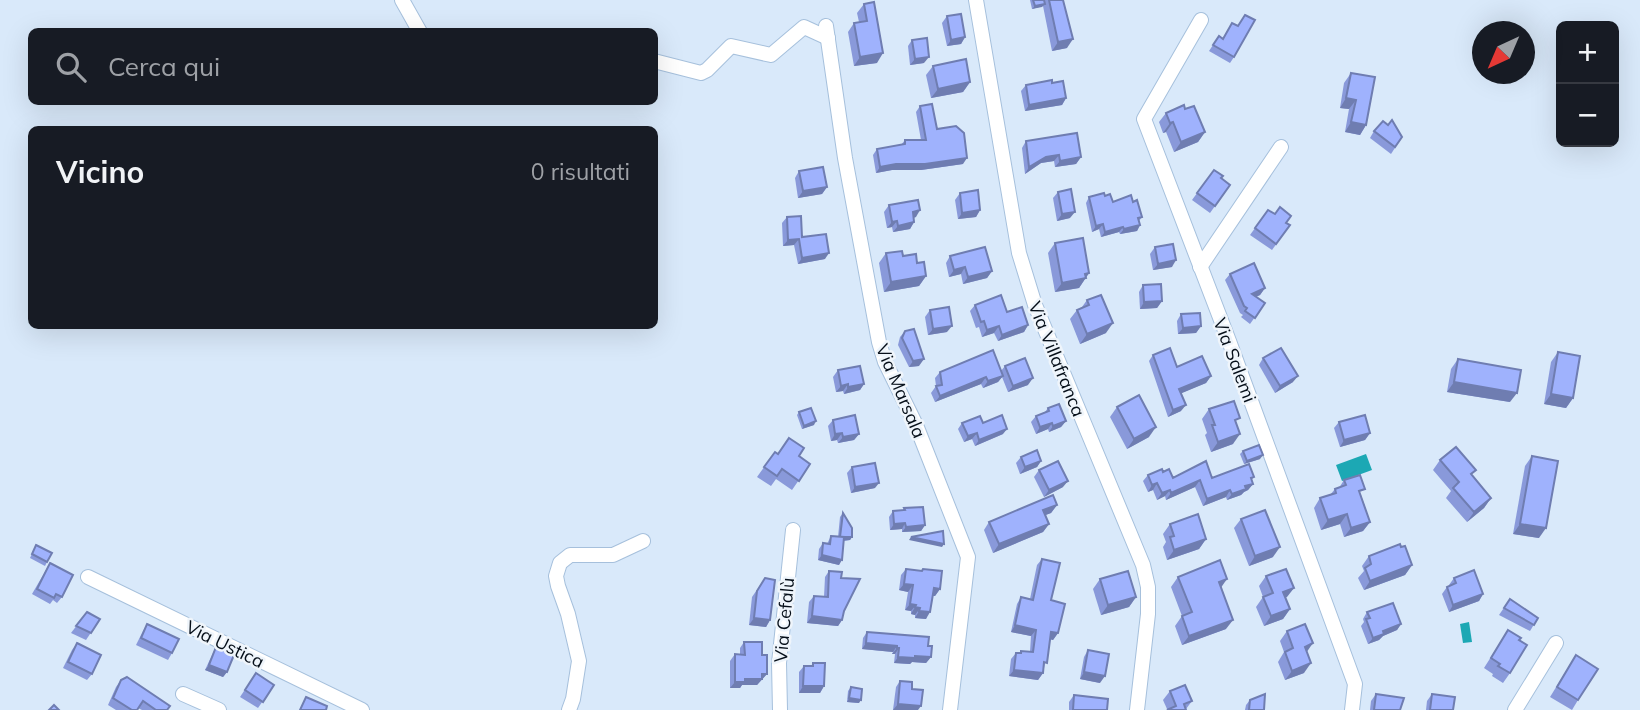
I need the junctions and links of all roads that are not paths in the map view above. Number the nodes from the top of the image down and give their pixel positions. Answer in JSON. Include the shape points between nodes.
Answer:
{"nodes":[{"id":1,"x":402,"y":0,"type":"edge"},
{"id":2,"x":976,"y":0,"type":"edge"},
{"id":3,"x":1201,"y":20,"type":"dead end"},
{"id":4,"x":418,"y":28,"type":"edge"},
{"id":5,"x":658,"y":62,"type":"edge"},
{"id":6,"x":1282,"y":147,"type":"dead end"},
{"id":7,"x":1200,"y":267,"type":"junction"},
{"id":8,"x":793,"y":530,"type":"dead end"},
{"id":9,"x":643,"y":541,"type":"dead end"},
{"id":10,"x":88,"y":577,"type":"dead end"},
{"id":11,"x":1556,"y":643,"type":"dead end"},
{"id":12,"x":183,"y":694,"type":"dead end"},
{"id":13,"x":219,"y":710,"type":"edge"},
{"id":14,"x":362,"y":710,"type":"edge"},
{"id":15,"x":569,"y":710,"type":"edge"},
{"id":16,"x":780,"y":710,"type":"edge"},
{"id":17,"x":950,"y":710,"type":"edge"},
{"id":18,"x":1137,"y":710,"type":"edge"},
{"id":19,"x":1352,"y":710,"type":"edge"},
{"id":20,"x":1515,"y":710,"type":"edge"}],
"edges":[{"from":1,"to":4,"type":"street"},
{"from":2,"to":18,"type":"street","name":"Via Villafranca","via":[[1026,277],[1143,565],[1148,614]]},
{"from":3,"to":7,"type":"street","name":"Via Salemi","via":[[1144,119]]},
{"from":5,"to":17,"type":"street","name":"Via Marsala","via":[[701,74],[731,46],[771,55],[804,27],[827,32],[879,342],[968,557]]},
{"from":6,"to":7,"type":"street"},
{"from":7,"to":19,"type":"street","name":"Via Salemi","via":[[1355,684]]},
{"from":8,"to":16,"type":"street","name":"Via Cefalù","via":[[779,663]]},
{"from":9,"to":15,"type":"street","via":[[613,555],[570,555],[561,563],[556,576],[579,661]]},
{"from":10,"to":14,"type":"street","name":"Via Ustica"},
{"from":11,"to":20,"type":"street"},
{"from":12,"to":13,"type":"street"}]}
